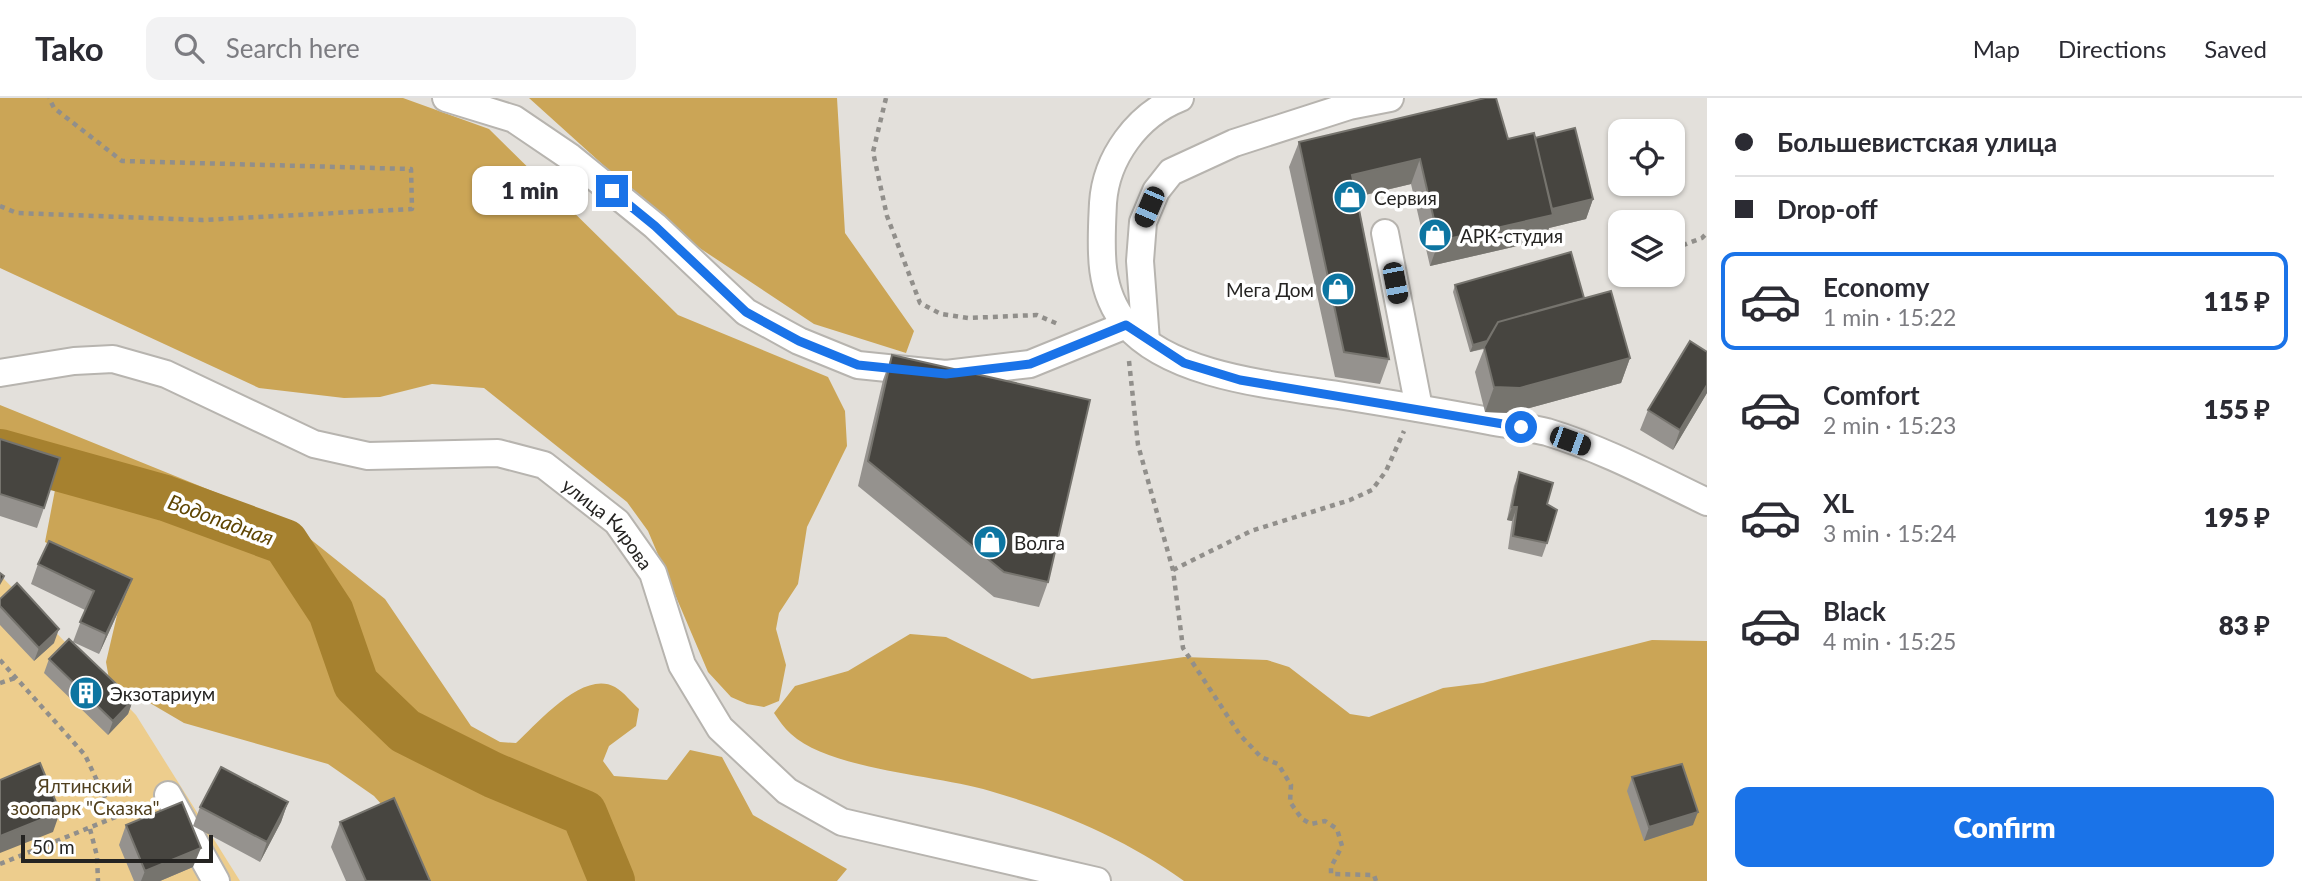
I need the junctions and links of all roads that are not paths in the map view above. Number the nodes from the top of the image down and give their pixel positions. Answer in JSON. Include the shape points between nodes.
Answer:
{"nodes":[{"id":1,"x":446,"y":98,"type":"edge"},
{"id":2,"x":1180,"y":98,"type":"edge"},
{"id":3,"x":1390,"y":98,"type":"edge"},
{"id":4,"x":1385,"y":233,"type":"dead end"},
{"id":5,"x":1136,"y":333,"type":"junction"},
{"id":6,"x":0,"y":373,"type":"edge"},
{"id":7,"x":1419,"y":408,"type":"junction"},
{"id":8,"x":1707,"y":502,"type":"edge"},
{"id":9,"x":168,"y":795,"type":"road end"},
{"id":10,"x":216,"y":881,"type":"edge"},
{"id":11,"x":1095,"y":881,"type":"edge"}],
"edges":[{"from":1,"to":5,"type":"street","via":[[514,119],[570,157],[655,226],[746,312],[799,341],[858,365],[946,374],[1030,364],[1093,339]]},
{"from":2,"to":5,"type":"street","via":[[1125,137],[1104,187],[1101,250],[1106,293]]},
{"from":3,"to":5,"type":"street","via":[[1234,142],[1171,172],[1156,191],[1143,222]]},
{"from":4,"to":7,"type":"street"},
{"from":5,"to":7,"type":"street","via":[[1184,363],[1240,380]]},
{"from":6,"to":11,"type":"street","name":"улица Кирова","via":[[112,360],[166,375],[313,445],[368,457],[498,453],[544,466],[616,523],[652,573],[681,666],[719,728],[786,792],[842,823]]},
{"from":7,"to":8,"type":"street","via":[[1546,432],[1618,458]]},
{"from":9,"to":10,"type":"street"}]}
